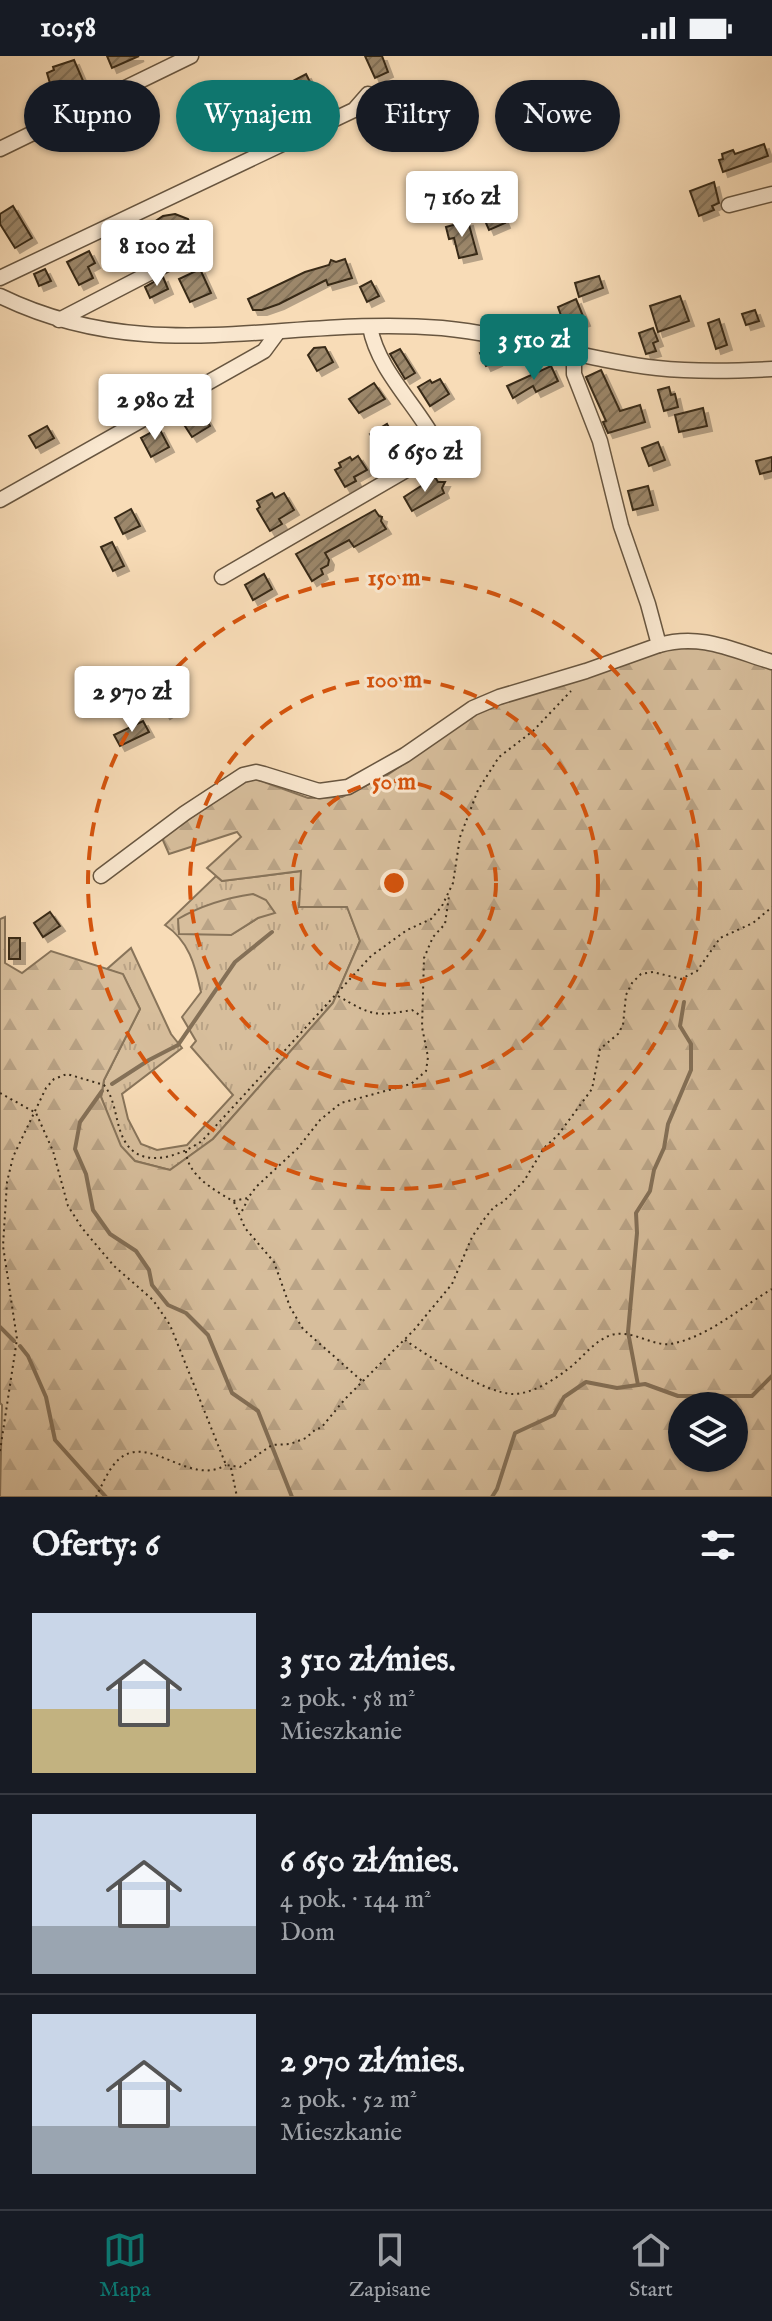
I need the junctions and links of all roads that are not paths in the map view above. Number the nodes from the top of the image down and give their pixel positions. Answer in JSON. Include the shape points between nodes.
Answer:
{"nodes":[{"id":1,"x":191,"y":56,"type":"edge"},
{"id":2,"x":356,"y":108,"type":"edge"},
{"id":3,"x":0,"y":149,"type":"edge"},
{"id":4,"x":772,"y":194,"type":"edge"},
{"id":5,"x":729,"y":205,"type":"dead end"},
{"id":6,"x":167,"y":264,"type":"dead end"},
{"id":7,"x":0,"y":278,"type":"edge"},
{"id":8,"x":0,"y":296,"type":"edge"},
{"id":9,"x":59,"y":320,"type":"junction"},
{"id":10,"x":370,"y":327,"type":"junction"},
{"id":11,"x":278,"y":332,"type":"junction"},
{"id":12,"x":574,"y":351,"type":"junction"},
{"id":13,"x":772,"y":369,"type":"edge"},
{"id":14,"x":0,"y":500,"type":"edge"},
{"id":15,"x":222,"y":577,"type":"dead end"},
{"id":16,"x":659,"y":645,"type":"junction"},
{"id":17,"x":772,"y":662,"type":"edge"},
{"id":18,"x":101,"y":876,"type":"dead end"}],
"edges":[{"from":1,"to":3,"type":"street"},
{"from":2,"to":7,"type":"street"},
{"from":4,"to":5,"type":"street"},
{"from":6,"to":9,"type":"street"},
{"from":8,"to":9,"type":"street"},
{"from":9,"to":11,"type":"street","via":[[140,336]]},
{"from":10,"to":11,"type":"street"},
{"from":10,"to":12,"type":"street","via":[[478,332]]},
{"from":10,"to":15,"type":"street","via":[[374,349],[437,444],[434,454]]},
{"from":11,"to":14,"type":"street","via":[[264,351]]},
{"from":12,"to":13,"type":"street","via":[[658,368]]},
{"from":12,"to":16,"type":"street","via":[[574,374],[600,441]]},
{"from":16,"to":17,"type":"street","via":[[700,639]]},
{"from":16,"to":18,"type":"street","via":[[473,708],[348,787],[319,791],[256,772],[243,775]]}]}
